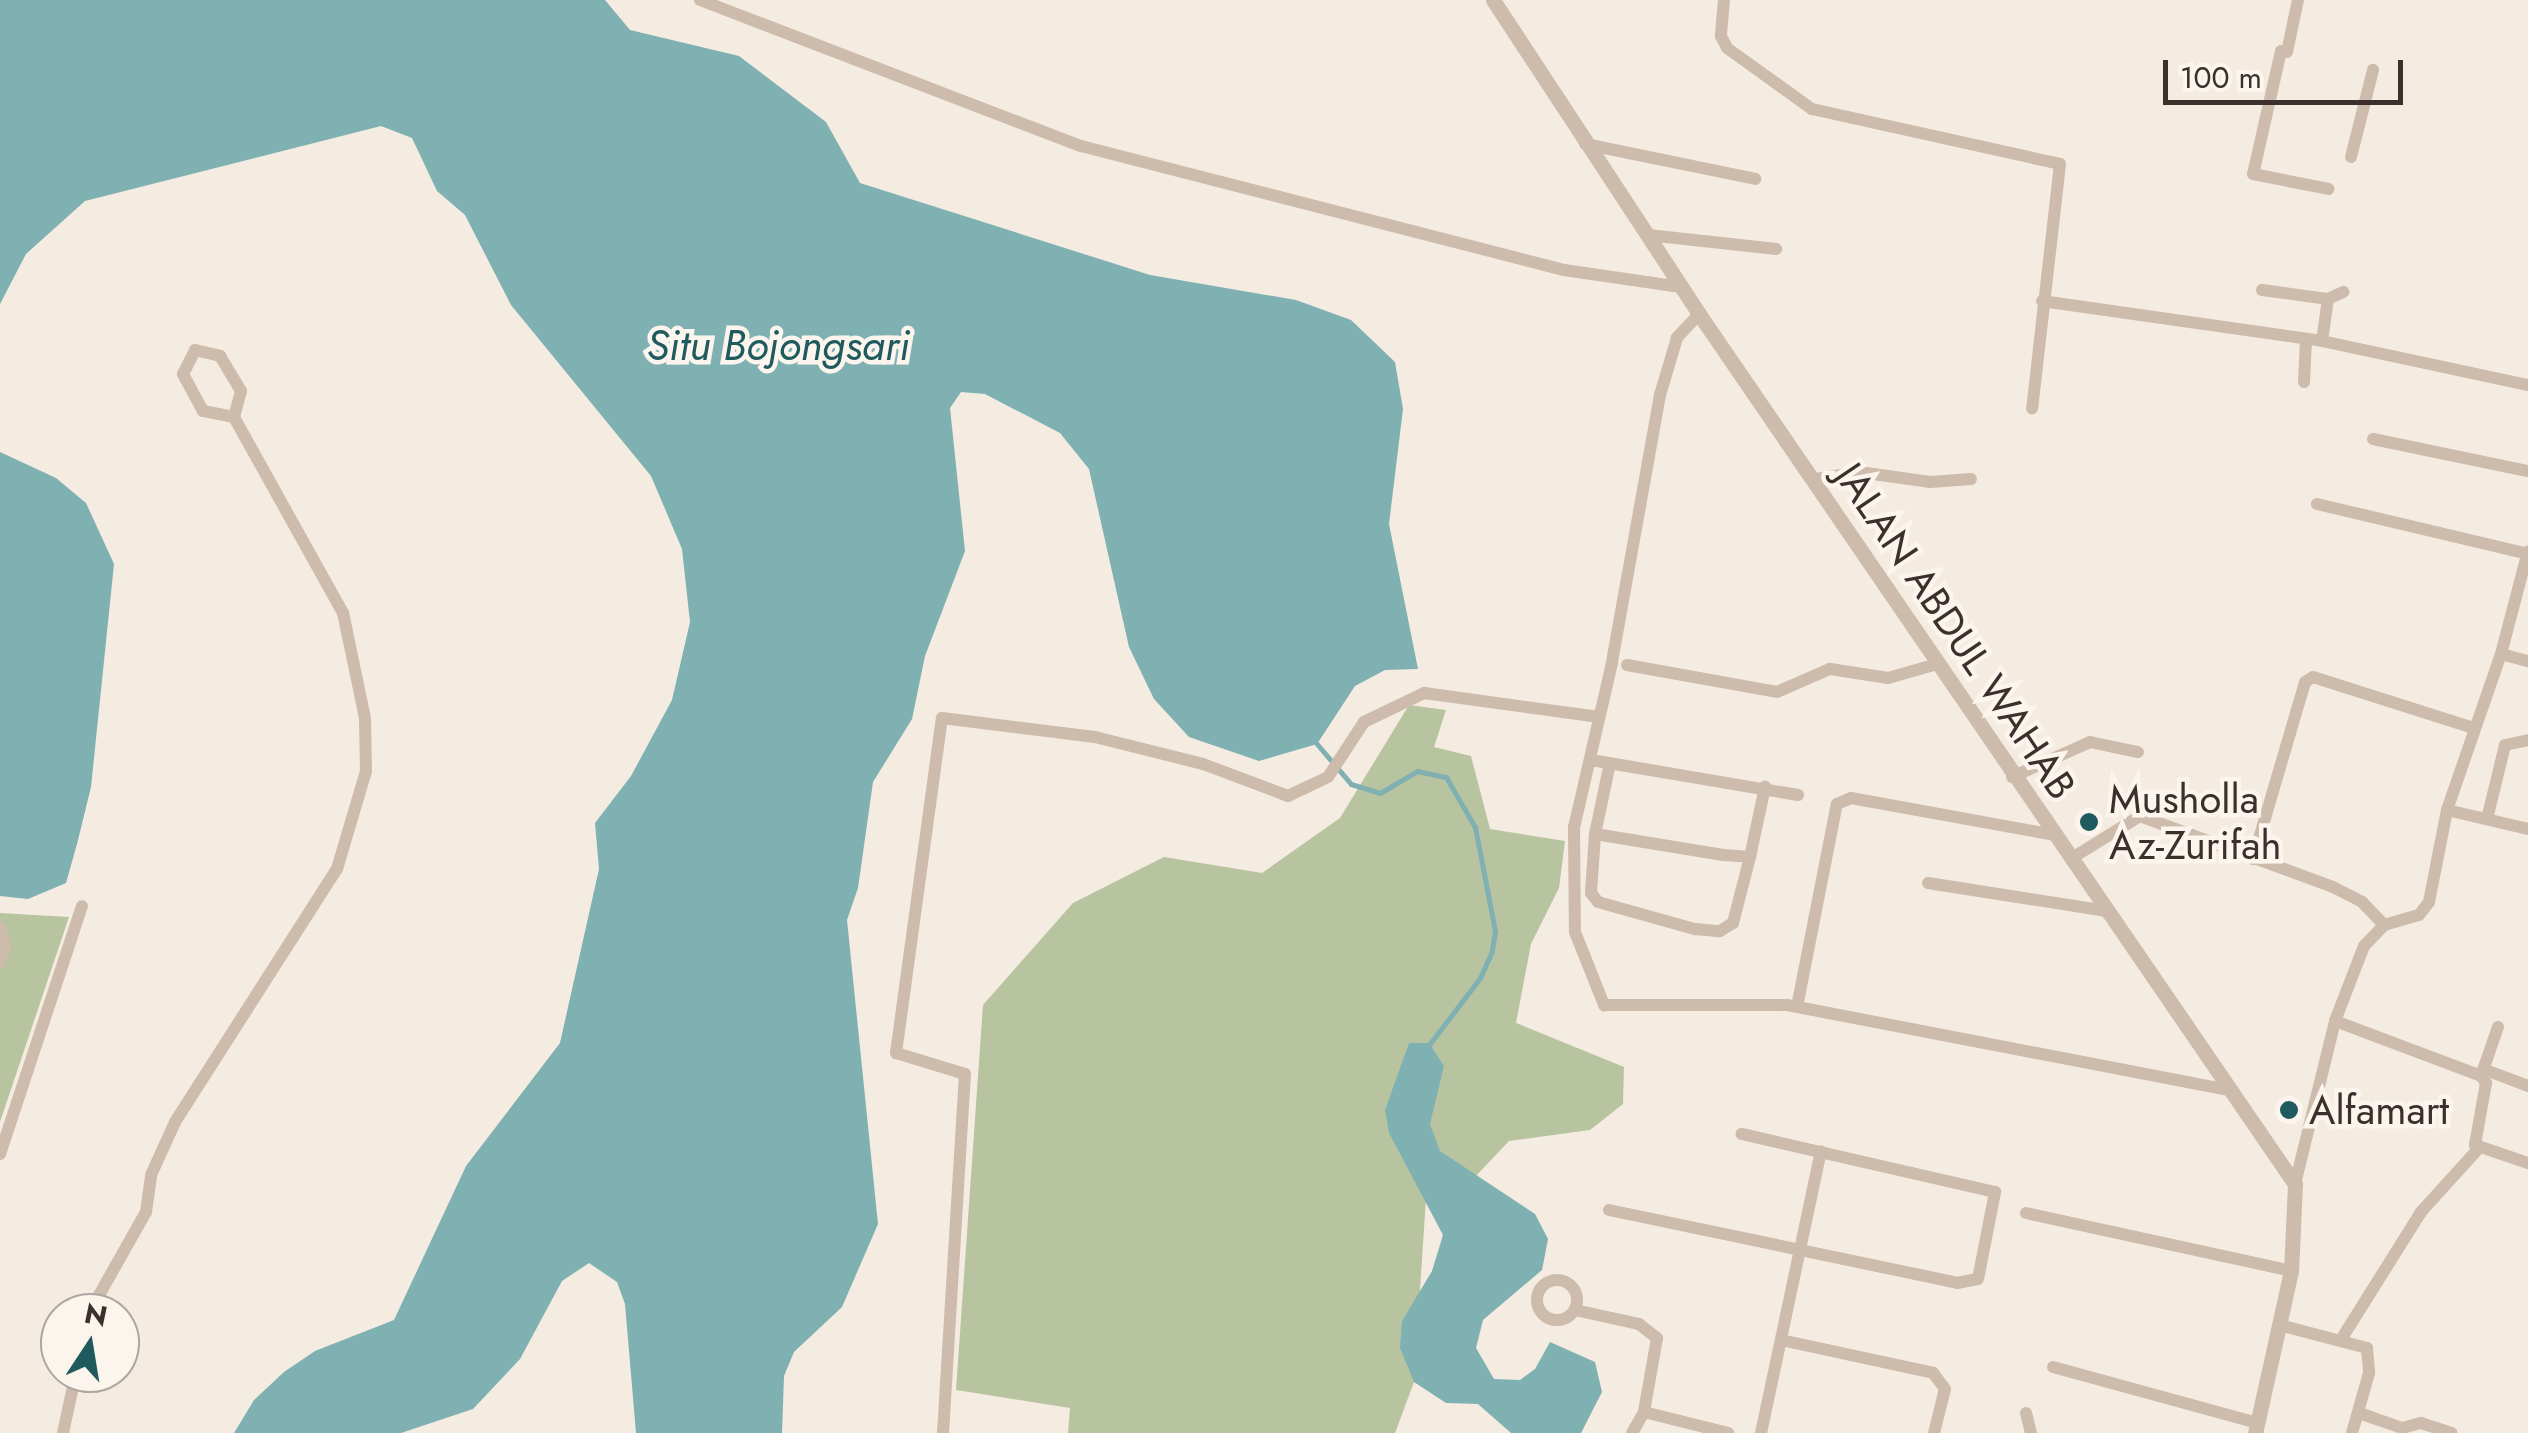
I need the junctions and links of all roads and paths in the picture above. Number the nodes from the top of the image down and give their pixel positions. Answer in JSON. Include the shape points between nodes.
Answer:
{"nodes":[{"id":1,"x":700,"y":0,"type":"edge"},
{"id":2,"x":708,"y":0,"type":"edge"},
{"id":3,"x":1493,"y":0,"type":"edge"},
{"id":4,"x":1724,"y":0,"type":"edge"},
{"id":5,"x":2298,"y":0,"type":"edge"},
{"id":6,"x":2373,"y":70,"type":"dead end"},
{"id":7,"x":1585,"y":144,"type":"junction"},
{"id":8,"x":2351,"y":157,"type":"dead end"},
{"id":9,"x":1755,"y":179,"type":"dead end"},
{"id":10,"x":2330,"y":189,"type":"dead end"},
{"id":11,"x":1648,"y":236,"type":"junction"},
{"id":12,"x":1776,"y":248,"type":"dead end"},
{"id":13,"x":1681,"y":287,"type":"junction"},
{"id":14,"x":2262,"y":290,"type":"dead end"},
{"id":15,"x":2343,"y":292,"type":"dead end"},
{"id":16,"x":2328,"y":299,"type":"junction"},
{"id":17,"x":2042,"y":301,"type":"junction"},
{"id":18,"x":1699,"y":314,"type":"junction"},
{"id":19,"x":2306,"y":340,"type":"junction"},
{"id":20,"x":2322,"y":341,"type":"junction"},
{"id":21,"x":2304,"y":382,"type":"dead end"},
{"id":22,"x":2528,"y":385,"type":"edge"},
{"id":23,"x":2032,"y":408,"type":"dead end"},
{"id":24,"x":234,"y":417,"type":"junction"},
{"id":25,"x":2374,"y":439,"type":"dead end"},
{"id":26,"x":2528,"y":471,"type":"edge"},
{"id":27,"x":1971,"y":479,"type":"dead end"},
{"id":28,"x":1816,"y":480,"type":"junction"},
{"id":29,"x":2317,"y":504,"type":"dead end"},
{"id":30,"x":2528,"y":553,"type":"edge"},
{"id":31,"x":2501,"y":654,"type":"junction"},
{"id":32,"x":2528,"y":661,"type":"edge"},
{"id":33,"x":1938,"y":664,"type":"junction"},
{"id":34,"x":1627,"y":665,"type":"dead end"},
{"id":35,"x":1598,"y":716,"type":"junction"},
{"id":36,"x":2471,"y":728,"type":"junction"},
{"id":37,"x":2528,"y":740,"type":"edge"},
{"id":38,"x":2138,"y":752,"type":"dead end"},
{"id":39,"x":1591,"y":760,"type":"junction"},
{"id":40,"x":1610,"y":763,"type":"junction"},
{"id":41,"x":2012,"y":776,"type":"junction"},
{"id":42,"x":1765,"y":788,"type":"junction"},
{"id":43,"x":1798,"y":794,"type":"dead end"},
{"id":44,"x":2447,"y":810,"type":"junction"},
{"id":45,"x":2487,"y":819,"type":"junction"},
{"id":46,"x":2528,"y":828,"type":"edge"},
{"id":47,"x":1595,"y":834,"type":"junction"},
{"id":48,"x":2054,"y":835,"type":"junction"},
{"id":49,"x":1750,"y":857,"type":"junction"},
{"id":50,"x":2072,"y":858,"type":"junction"},
{"id":51,"x":2253,"y":860,"type":"junction"},
{"id":52,"x":1928,"y":883,"type":"dead end"},
{"id":53,"x":82,"y":906,"type":"dead end"},
{"id":54,"x":2107,"y":911,"type":"junction"},
{"id":55,"x":2384,"y":925,"type":"junction"},
{"id":56,"x":0,"y":927,"type":"edge"},
{"id":57,"x":0,"y":963,"type":"edge"},
{"id":58,"x":1796,"y":1007,"type":"junction"},
{"id":59,"x":2335,"y":1020,"type":"junction"},
{"id":60,"x":2498,"y":1026,"type":"dead end"},
{"id":61,"x":2482,"y":1072,"type":"junction"},
{"id":62,"x":2528,"y":1086,"type":"edge"},
{"id":63,"x":2232,"y":1090,"type":"junction"},
{"id":64,"x":1742,"y":1134,"type":"dead end"},
{"id":65,"x":2479,"y":1148,"type":"junction"},
{"id":66,"x":1821,"y":1152,"type":"junction"},
{"id":67,"x":0,"y":1154,"type":"edge"},
{"id":68,"x":2528,"y":1163,"type":"edge"},
{"id":69,"x":2295,"y":1184,"type":"junction"},
{"id":70,"x":1609,"y":1210,"type":"dead end"},
{"id":71,"x":2026,"y":1214,"type":"dead end"},
{"id":72,"x":1800,"y":1251,"type":"junction"},
{"id":73,"x":2291,"y":1271,"type":"junction"},
{"id":74,"x":100,"y":1293,"type":"edge"},
{"id":75,"x":1574,"y":1310,"type":"dead end"},
{"id":76,"x":2280,"y":1325,"type":"junction"},
{"id":77,"x":2342,"y":1338,"type":"junction"},
{"id":78,"x":1781,"y":1340,"type":"junction"},
{"id":79,"x":2053,"y":1367,"type":"dead end"},
{"id":80,"x":72,"y":1393,"type":"edge"},
{"id":81,"x":1644,"y":1412,"type":"junction"},
{"id":82,"x":2360,"y":1412,"type":"junction"},
{"id":83,"x":2026,"y":1413,"type":"dead end"},
{"id":84,"x":2256,"y":1428,"type":"edge"},
{"id":85,"x":63,"y":1433,"type":"edge"},
{"id":86,"x":943,"y":1433,"type":"edge"},
{"id":87,"x":1632,"y":1433,"type":"edge"},
{"id":88,"x":1728,"y":1433,"type":"edge"},
{"id":89,"x":1761,"y":1433,"type":"edge"},
{"id":90,"x":1934,"y":1433,"type":"edge"},
{"id":91,"x":2031,"y":1433,"type":"edge"},
{"id":92,"x":2352,"y":1433,"type":"edge"},
{"id":93,"x":2451,"y":1433,"type":"edge"}],
"edges":[{"from":1,"to":2,"type":"street"},
{"from":2,"to":13,"type":"street","via":[[1081,146],[1564,270]]},
{"from":3,"to":7,"type":"street","name":"JALAN ABDUL WAHAB"},
{"from":4,"to":17,"type":"street","via":[[1721,36],[1727,48],[1822,114],[2060,164]]},
{"from":5,"to":10,"type":"street","via":[[2253,174]]},
{"from":6,"to":8,"type":"street"},
{"from":7,"to":9,"type":"street"},
{"from":7,"to":11,"type":"street","name":"JALAN ABDUL WAHAB"},
{"from":11,"to":12,"type":"street"},
{"from":11,"to":13,"type":"street","name":"JALAN ABDUL WAHAB"},
{"from":13,"to":18,"type":"street","name":"JALAN ABDUL WAHAB"},
{"from":14,"to":16,"type":"street"},
{"from":15,"to":16,"type":"street"},
{"from":16,"to":20,"type":"street"},
{"from":17,"to":19,"type":"street"},
{"from":17,"to":23,"type":"street"},
{"from":18,"to":28,"type":"street","name":"JALAN ABDUL WAHAB"},
{"from":18,"to":35,"type":"street","via":[[1678,338],[1660,395]]},
{"from":19,"to":20,"type":"street"},
{"from":19,"to":21,"type":"street"},
{"from":20,"to":22,"type":"street"},
{"from":24,"to":24,"type":"street","via":[[204,411],[183,374],[195,350],[220,356],[241,391]]},
{"from":24,"to":74,"type":"street","via":[[343,613],[365,718],[366,771],[338,869],[175,1122],[151,1175],[146,1212]]},
{"from":25,"to":26,"type":"street"},
{"from":27,"to":28,"type":"street","via":[[1930,482],[1859,472]]},
{"from":28,"to":33,"type":"street","name":"JALAN ABDUL WAHAB"},
{"from":29,"to":30,"type":"street"},
{"from":30,"to":31,"type":"street"},
{"from":31,"to":32,"type":"street"},
{"from":31,"to":36,"type":"street"},
{"from":33,"to":34,"type":"street","via":[[1888,678],[1830,669],[1802,687],[1777,692]]},
{"from":33,"to":41,"type":"street","name":"JALAN ABDUL WAHAB"},
{"from":35,"to":39,"type":"street"},
{"from":35,"to":86,"type":"street","via":[[1424,693],[1364,722],[1328,777],[1288,796],[1203,764],[1094,737],[942,718],[896,1053],[964,1074]]},
{"from":36,"to":44,"type":"street"},
{"from":36,"to":51,"type":"street","via":[[2312,677],[2305,682]]},
{"from":37,"to":45,"type":"street","via":[[2505,745]]},
{"from":38,"to":41,"type":"street","via":[[2090,742]]},
{"from":39,"to":40,"type":"street"},
{"from":39,"to":58,"type":"street","via":[[1574,827],[1571,884],[1583,966],[1604,1005]]},
{"from":40,"to":42,"type":"street"},
{"from":40,"to":47,"type":"street"},
{"from":41,"to":48,"type":"street","name":"JALAN ABDUL WAHAB"},
{"from":42,"to":43,"type":"street"},
{"from":42,"to":49,"type":"street"},
{"from":44,"to":45,"type":"street"},
{"from":44,"to":55,"type":"street","via":[[2430,902],[2419,915]]},
{"from":45,"to":46,"type":"street"},
{"from":47,"to":49,"type":"street"},
{"from":47,"to":49,"type":"street","via":[[1591,893],[1598,902],[1695,929],[1720,931],[1733,923]]},
{"from":48,"to":50,"type":"street","name":"JALAN ABDUL WAHAB"},
{"from":48,"to":58,"type":"street","via":[[1851,798],[1836,804]]},
{"from":50,"to":51,"type":"street","via":[[2140,816]]},
{"from":50,"to":54,"type":"street","name":"JALAN ABDUL WAHAB"},
{"from":51,"to":55,"type":"street","via":[[2333,887],[2362,902]]},
{"from":52,"to":54,"type":"street"},
{"from":53,"to":67,"type":"street"},
{"from":54,"to":63,"type":"street","name":"JALAN ABDUL WAHAB"},
{"from":55,"to":59,"type":"street","via":[[2364,946]]},
{"from":56,"to":57,"type":"street","via":[[6,946]]},
{"from":58,"to":63,"type":"street"},
{"from":59,"to":61,"type":"street"},
{"from":59,"to":69,"type":"street"},
{"from":60,"to":61,"type":"street"},
{"from":61,"to":62,"type":"street"},
{"from":61,"to":65,"type":"street","via":[[2486,1083],[2474,1137]]},
{"from":63,"to":69,"type":"street","name":"JALAN ABDUL WAHAB"},
{"from":64,"to":66,"type":"street"},
{"from":65,"to":68,"type":"street"},
{"from":65,"to":77,"type":"street","via":[[2458,1178],[2432,1198]]},
{"from":66,"to":72,"type":"street"},
{"from":66,"to":72,"type":"street","via":[[1991,1190],[1997,1198],[1973,1283]]},
{"from":69,"to":73,"type":"street"},
{"from":70,"to":72,"type":"street"},
{"from":71,"to":73,"type":"street"},
{"from":72,"to":78,"type":"street"},
{"from":73,"to":76,"type":"street"},
{"from":75,"to":81,"type":"street","via":[[1638,1324],[1656,1338]]},
{"from":76,"to":77,"type":"street"},
{"from":76,"to":84,"type":"street"},
{"from":77,"to":82,"type":"street","via":[[2370,1354]]},
{"from":78,"to":89,"type":"street"},
{"from":78,"to":90,"type":"street","via":[[1933,1373],[1945,1389]]},
{"from":79,"to":84,"type":"street"},
{"from":80,"to":85,"type":"street"},
{"from":81,"to":87,"type":"street"},
{"from":81,"to":88,"type":"street"},
{"from":82,"to":92,"type":"street"},
{"from":82,"to":93,"type":"street","via":[[2402,1428],[2420,1423]]},
{"from":83,"to":91,"type":"street"}]}
